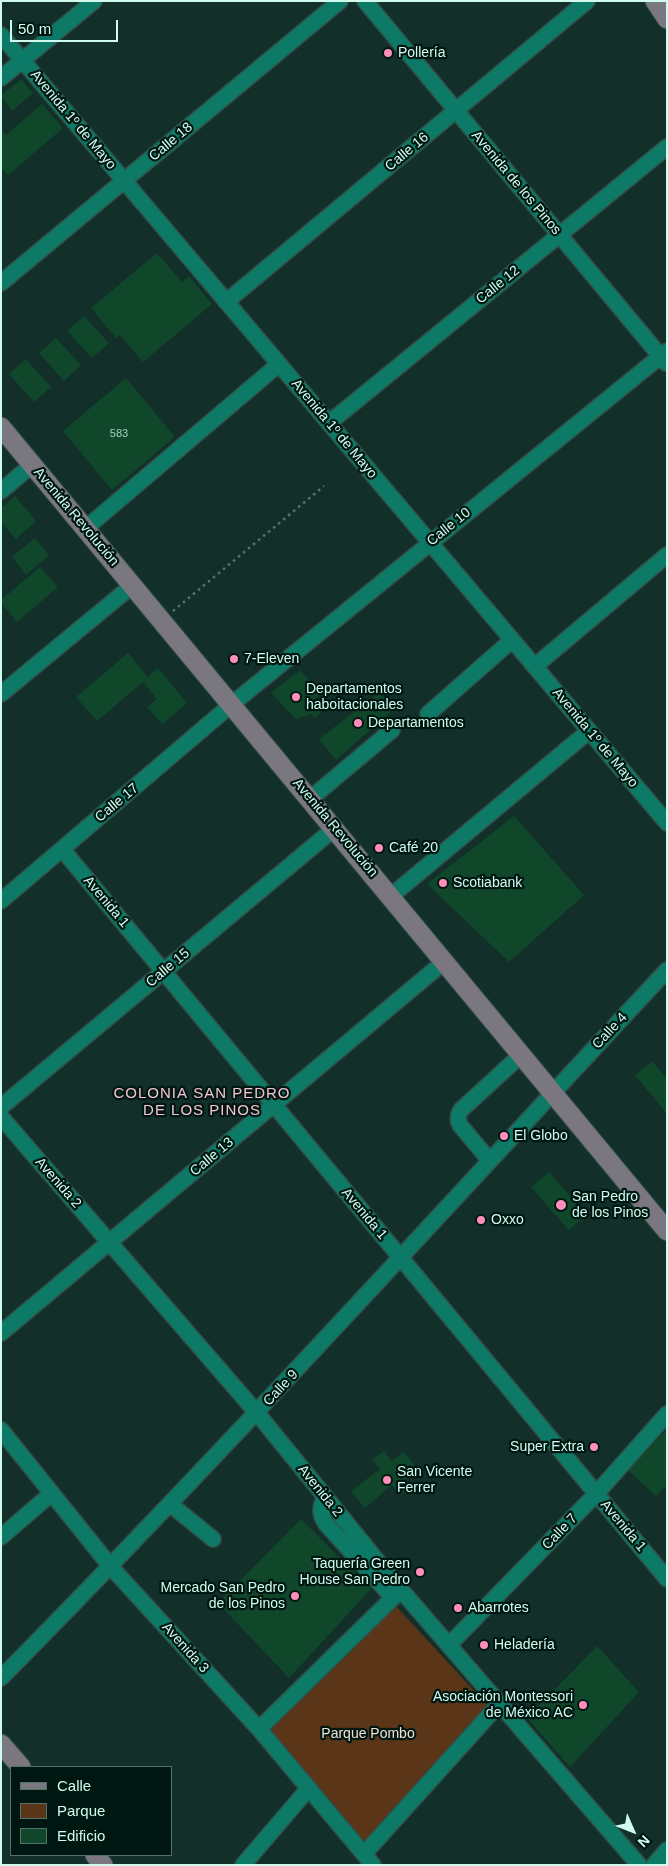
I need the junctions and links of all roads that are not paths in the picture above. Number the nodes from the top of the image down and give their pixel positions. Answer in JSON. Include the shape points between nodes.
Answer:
{"nodes":[{"id":1,"x":94,"y":1,"type":"edge"},
{"id":2,"x":340,"y":1,"type":"edge"},
{"id":3,"x":365,"y":1,"type":"edge"},
{"id":4,"x":587,"y":1,"type":"edge"},
{"id":5,"x":655,"y":1,"type":"edge"},
{"id":6,"x":667,"y":20,"type":"edge"},
{"id":7,"x":1,"y":35,"type":"edge"},
{"id":8,"x":22,"y":60,"type":"junction"},
{"id":9,"x":1,"y":78,"type":"edge"},
{"id":10,"x":456,"y":111,"type":"junction"},
{"id":11,"x":667,"y":148,"type":"edge"},
{"id":12,"x":124,"y":180,"type":"junction"},
{"id":13,"x":559,"y":235,"type":"junction"},
{"id":14,"x":1,"y":283,"type":"edge"},
{"id":15,"x":226,"y":302,"type":"junction"},
{"id":16,"x":665,"y":357,"type":"edge"},
{"id":17,"x":279,"y":364,"type":"junction"},
{"id":18,"x":329,"y":423,"type":"junction"},
{"id":19,"x":1,"y":427,"type":"edge"},
{"id":20,"x":32,"y":464,"type":"junction"},
{"id":21,"x":1,"y":490,"type":"edge"},
{"id":22,"x":86,"y":528,"type":"junction"},
{"id":23,"x":430,"y":543,"type":"junction"},
{"id":24,"x":667,"y":555,"type":"edge"},
{"id":25,"x":133,"y":585,"type":"junction"},
{"id":26,"x":512,"y":640,"type":"junction"},
{"id":27,"x":534,"y":666,"type":"junction"},
{"id":28,"x":1,"y":694,"type":"edge"},
{"id":29,"x":232,"y":704,"type":"junction"},
{"id":30,"x":428,"y":714,"type":"dead end"},
{"id":31,"x":392,"y":730,"type":"dead end"},
{"id":32,"x":589,"y":731,"type":"junction"},
{"id":33,"x":310,"y":799,"type":"junction"},
{"id":34,"x":667,"y":823,"type":"edge"},
{"id":35,"x":335,"y":828,"type":"junction"},
{"id":36,"x":62,"y":849,"type":"junction"},
{"id":37,"x":391,"y":896,"type":"junction"},
{"id":38,"x":1,"y":901,"type":"edge"},
{"id":39,"x":445,"y":961,"type":"junction"},
{"id":40,"x":667,"y":970,"type":"edge"},
{"id":41,"x":164,"y":972,"type":"junction"},
{"id":42,"x":522,"y":1054,"type":"junction"},
{"id":43,"x":554,"y":1092,"type":"junction"},
{"id":44,"x":274,"y":1105,"type":"junction"},
{"id":45,"x":1,"y":1107,"type":"edge"},
{"id":46,"x":1,"y":1117,"type":"edge"},
{"id":47,"x":490,"y":1161,"type":"junction"},
{"id":48,"x":667,"y":1231,"type":"edge"},
{"id":49,"x":109,"y":1243,"type":"junction"},
{"id":50,"x":401,"y":1258,"type":"junction"},
{"id":51,"x":1,"y":1333,"type":"edge"},
{"id":52,"x":257,"y":1413,"type":"junction"},
{"id":53,"x":667,"y":1414,"type":"edge"},
{"id":54,"x":1,"y":1430,"type":"edge"},
{"id":55,"x":52,"y":1493,"type":"junction"},
{"id":56,"x":596,"y":1494,"type":"junction"},
{"id":57,"x":170,"y":1504,"type":"junction"},
{"id":58,"x":1,"y":1537,"type":"edge"},
{"id":59,"x":213,"y":1539,"type":"dead end"},
{"id":60,"x":111,"y":1567,"type":"junction"},
{"id":61,"x":667,"y":1579,"type":"edge"},
{"id":62,"x":397,"y":1594,"type":"junction"},
{"id":63,"x":449,"y":1645,"type":"junction"},
{"id":64,"x":1,"y":1678,"type":"edge"},
{"id":65,"x":500,"y":1703,"type":"junction"},
{"id":66,"x":259,"y":1729,"type":"junction"},
{"id":67,"x":1,"y":1744,"type":"edge"},
{"id":68,"x":20,"y":1766,"type":"edge"},
{"id":69,"x":309,"y":1788,"type":"junction"},
{"id":70,"x":667,"y":1850,"type":"edge"},
{"id":71,"x":368,"y":1860,"type":"edge"},
{"id":72,"x":243,"y":1865,"type":"edge"},
{"id":73,"x":639,"y":1865,"type":"edge"},
{"id":74,"x":654,"y":1865,"type":"edge"}],
"edges":[{"from":1,"to":8,"type":"street"},
{"from":2,"to":12,"type":"street","name":"Calle 18"},
{"from":3,"to":10,"type":"street","name":"Avenida de los Pinos"},
{"from":4,"to":10,"type":"street","name":"Calle 16"},
{"from":5,"to":6,"type":"main road"},
{"from":7,"to":8,"type":"street","name":"Avenida 1º de Mayo"},
{"from":8,"to":9,"type":"street"},
{"from":8,"to":12,"type":"street","name":"Avenida 1º de Mayo"},
{"from":10,"to":13,"type":"street","name":"Avenida de los Pinos"},
{"from":10,"to":15,"type":"street","name":"Calle 16"},
{"from":11,"to":13,"type":"street","name":"Calle 12"},
{"from":12,"to":14,"type":"street","name":"Calle 18"},
{"from":12,"to":15,"type":"street","name":"Avenida 1º de Mayo"},
{"from":13,"to":16,"type":"street","name":"Avenida de los Pinos"},
{"from":13,"to":18,"type":"street","name":"Calle 12"},
{"from":15,"to":17,"type":"street","name":"Avenida 1º de Mayo"},
{"from":16,"to":23,"type":"street","name":"Calle 10"},
{"from":17,"to":18,"type":"street","name":"Avenida 1º de Mayo"},
{"from":17,"to":22,"type":"street"},
{"from":18,"to":23,"type":"street","name":"Avenida 1º de Mayo"},
{"from":19,"to":20,"type":"main road","name":"Avenida Revolución"},
{"from":20,"to":21,"type":"street"},
{"from":20,"to":22,"type":"main road","name":"Avenida Revolución"},
{"from":22,"to":25,"type":"main road","name":"Avenida Revolución"},
{"from":23,"to":26,"type":"street","name":"Avenida 1º de Mayo"},
{"from":23,"to":29,"type":"street","name":"Calle 10"},
{"from":24,"to":27,"type":"street"},
{"from":25,"to":28,"type":"street"},
{"from":25,"to":29,"type":"main road","name":"Avenida Revolución"},
{"from":26,"to":27,"type":"street","name":"Avenida 1º de Mayo"},
{"from":26,"to":30,"type":"street"},
{"from":27,"to":32,"type":"street","name":"Avenida 1º de Mayo"},
{"from":29,"to":33,"type":"main road","name":"Avenida Revolución"},
{"from":29,"to":36,"type":"street","name":"Calle 17"},
{"from":31,"to":33,"type":"street"},
{"from":32,"to":34,"type":"street","name":"Avenida 1º de Mayo"},
{"from":32,"to":37,"type":"street"},
{"from":33,"to":35,"type":"main road","name":"Avenida Revolución"},
{"from":35,"to":37,"type":"main road","name":"Avenida Revolución"},
{"from":35,"to":41,"type":"street","name":"Calle 15"},
{"from":36,"to":38,"type":"street","name":"Calle 17"},
{"from":36,"to":41,"type":"street","name":"Avenida 1"},
{"from":37,"to":39,"type":"main road","name":"Avenida Revolución"},
{"from":39,"to":42,"type":"main road","name":"Avenida Revolución"},
{"from":39,"to":44,"type":"street","name":"Calle 13"},
{"from":40,"to":43,"type":"street","name":"Calle 4"},
{"from":41,"to":44,"type":"street","name":"Avenida 1"},
{"from":41,"to":45,"type":"street","name":"Calle 15"},
{"from":42,"to":43,"type":"main road","name":"Avenida Revolución"},
{"from":42,"to":47,"type":"street","via":[[458,1114],[460,1125]]},
{"from":43,"to":47,"type":"street","name":"Calle 9"},
{"from":43,"to":48,"type":"main road","name":"Avenida Revolución"},
{"from":44,"to":49,"type":"street","name":"Calle 13"},
{"from":44,"to":50,"type":"street","name":"Avenida 1"},
{"from":46,"to":49,"type":"street","name":"Avenida 2"},
{"from":47,"to":50,"type":"street","name":"Calle 9"},
{"from":49,"to":51,"type":"street","name":"Calle 13"},
{"from":49,"to":52,"type":"street","name":"Avenida 2"},
{"from":50,"to":52,"type":"street","name":"Calle 9"},
{"from":50,"to":56,"type":"street","name":"Avenida 1"},
{"from":52,"to":57,"type":"street","name":"Calle 9"},
{"from":52,"to":62,"type":"street","name":"Avenida 2","via":[[325,1496]]},
{"from":53,"to":56,"type":"street","name":"Calle 7"},
{"from":54,"to":55,"type":"street","name":"Avenida 3"},
{"from":55,"to":58,"type":"street"},
{"from":55,"to":60,"type":"street","name":"Avenida 3"},
{"from":56,"to":61,"type":"street","name":"Avenida 1"},
{"from":56,"to":63,"type":"street","name":"Calle 7"},
{"from":57,"to":59,"type":"street"},
{"from":57,"to":60,"type":"street","name":"Calle 9"},
{"from":60,"to":64,"type":"street","name":"Calle 9"},
{"from":60,"to":66,"type":"street","name":"Avenida 3"},
{"from":62,"to":63,"type":"street","name":"Avenida 2"},
{"from":62,"to":66,"type":"street"},
{"from":63,"to":65,"type":"street","name":"Avenida 2"},
{"from":65,"to":71,"type":"street"},
{"from":65,"to":73,"type":"street","name":"Avenida 2"},
{"from":66,"to":69,"type":"street","name":"Avenida 3"},
{"from":67,"to":68,"type":"main road"},
{"from":69,"to":71,"type":"street","name":"Avenida 3"},
{"from":69,"to":72,"type":"street"},
{"from":70,"to":74,"type":"street"}]}
